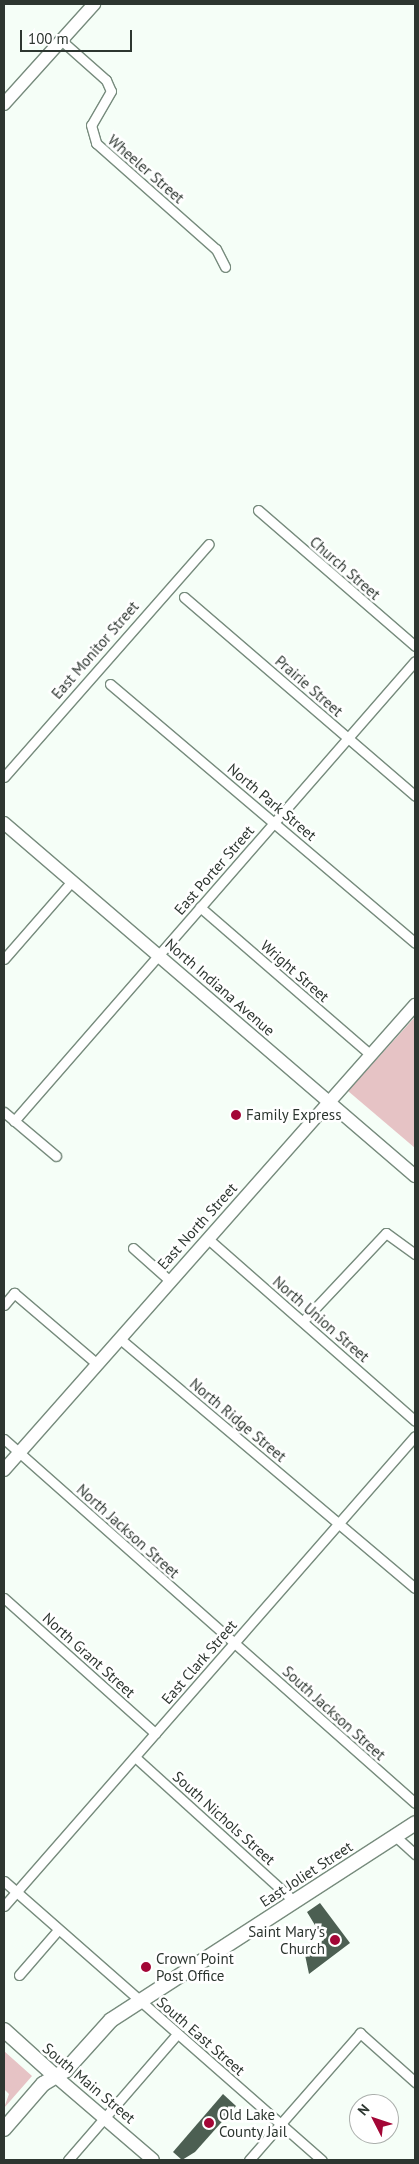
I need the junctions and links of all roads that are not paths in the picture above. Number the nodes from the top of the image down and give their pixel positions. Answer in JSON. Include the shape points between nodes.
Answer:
{"nodes":[{"id":1,"x":94,"y":4,"type":"edge"},
{"id":2,"x":62,"y":41,"type":"junction"},
{"id":3,"x":4,"y":104,"type":"edge"},
{"id":4,"x":225,"y":266,"type":"dead end"},
{"id":5,"x":258,"y":510,"type":"dead end"},
{"id":6,"x":209,"y":544,"type":"dead end"},
{"id":7,"x":184,"y":598,"type":"dead end"},
{"id":8,"x":415,"y":646,"type":"edge"},
{"id":9,"x":415,"y":661,"type":"edge"},
{"id":10,"x":110,"y":684,"type":"dead end"},
{"id":11,"x":347,"y":737,"type":"junction"},
{"id":12,"x":4,"y":777,"type":"edge"},
{"id":13,"x":415,"y":796,"type":"edge"},
{"id":14,"x":4,"y":822,"type":"edge"},
{"id":15,"x":274,"y":822,"type":"junction"},
{"id":16,"x":72,"y":881,"type":"junction"},
{"id":17,"x":200,"y":908,"type":"junction"},
{"id":18,"x":415,"y":943,"type":"edge"},
{"id":19,"x":158,"y":956,"type":"junction"},
{"id":20,"x":4,"y":957,"type":"edge"},
{"id":21,"x":415,"y":1005,"type":"edge"},
{"id":22,"x":371,"y":1055,"type":"junction"},
{"id":23,"x":329,"y":1102,"type":"junction"},
{"id":24,"x":4,"y":1112,"type":"edge"},
{"id":25,"x":14,"y":1121,"type":"junction"},
{"id":26,"x":56,"y":1156,"type":"dead end"},
{"id":27,"x":415,"y":1176,"type":"edge"},
{"id":28,"x":208,"y":1238,"type":"junction"},
{"id":29,"x":133,"y":1248,"type":"dead end"},
{"id":30,"x":415,"y":1254,"type":"edge"},
{"id":31,"x":170,"y":1281,"type":"junction"},
{"id":32,"x":4,"y":1305,"type":"edge"},
{"id":33,"x":303,"y":1321,"type":"junction"},
{"id":34,"x":119,"y":1338,"type":"junction"},
{"id":35,"x":97,"y":1364,"type":"junction"},
{"id":36,"x":415,"y":1421,"type":"edge"},
{"id":37,"x":415,"y":1436,"type":"edge"},
{"id":38,"x":4,"y":1439,"type":"edge"},
{"id":39,"x":20,"y":1453,"type":"junction"},
{"id":40,"x":4,"y":1470,"type":"edge"},
{"id":41,"x":339,"y":1524,"type":"junction"},
{"id":42,"x":415,"y":1588,"type":"edge"},
{"id":43,"x":4,"y":1598,"type":"edge"},
{"id":44,"x":234,"y":1643,"type":"junction"},
{"id":45,"x":155,"y":1733,"type":"junction"},
{"id":46,"x":134,"y":1757,"type":"junction"},
{"id":47,"x":415,"y":1803,"type":"edge"},
{"id":48,"x":415,"y":1823,"type":"edge"},
{"id":49,"x":394,"y":1836,"type":"junction"},
{"id":50,"x":415,"y":1854,"type":"edge"},
{"id":51,"x":4,"y":1881,"type":"edge"},
{"id":52,"x":16,"y":1893,"type":"junction"},
{"id":53,"x":294,"y":1901,"type":"junction"},
{"id":54,"x":4,"y":1906,"type":"edge"},
{"id":55,"x":58,"y":1930,"type":"junction"},
{"id":56,"x":19,"y":1974,"type":"dead end"},
{"id":57,"x":139,"y":2000,"type":"junction"},
{"id":58,"x":4,"y":2030,"type":"edge"},
{"id":59,"x":177,"y":2034,"type":"junction"},
{"id":60,"x":54,"y":2076,"type":"junction"},
{"id":61,"x":415,"y":2082,"type":"edge"},
{"id":62,"x":106,"y":2118,"type":"junction"},
{"id":63,"x":281,"y":2124,"type":"junction"},
{"id":64,"x":4,"y":2129,"type":"edge"},
{"id":65,"x":68,"y":2160,"type":"edge"},
{"id":66,"x":153,"y":2160,"type":"edge"},
{"id":67,"x":250,"y":2160,"type":"edge"},
{"id":68,"x":322,"y":2160,"type":"edge"}],
"edges":[{"from":1,"to":2,"type":"street"},
{"from":2,"to":3,"type":"street"},
{"from":2,"to":4,"type":"street","name":"Wheeler Street","via":[[106,80],[111,91],[91,125],[96,143],[216,249]]},
{"from":5,"to":8,"type":"street","name":"Church Street"},
{"from":6,"to":12,"type":"street","name":"East Monitor Street"},
{"from":7,"to":11,"type":"street","name":"Prairie Street"},
{"from":9,"to":11,"type":"street","name":"East Porter Street"},
{"from":10,"to":15,"type":"street","name":"North Park Street"},
{"from":11,"to":13,"type":"street","name":"Prairie Street"},
{"from":11,"to":15,"type":"street","name":"East Porter Street"},
{"from":14,"to":16,"type":"street","name":"North Indiana Avenue"},
{"from":15,"to":17,"type":"street","name":"East Porter Street"},
{"from":15,"to":18,"type":"street","name":"North Park Street"},
{"from":16,"to":19,"type":"street","name":"North Indiana Avenue"},
{"from":16,"to":20,"type":"street"},
{"from":17,"to":19,"type":"street","name":"East Porter Street"},
{"from":17,"to":22,"type":"street","name":"Wright Street"},
{"from":19,"to":23,"type":"street","name":"North Indiana Avenue"},
{"from":19,"to":25,"type":"street","name":"East Porter Street"},
{"from":21,"to":22,"type":"street","name":"East North Street"},
{"from":22,"to":23,"type":"street","name":"East North Street"},
{"from":23,"to":27,"type":"street","name":"North Indiana Avenue"},
{"from":23,"to":28,"type":"street","name":"East North Street"},
{"from":24,"to":25,"type":"street"},
{"from":25,"to":26,"type":"street"},
{"from":28,"to":31,"type":"street","name":"East North Street"},
{"from":28,"to":33,"type":"street","name":"North Union Street"},
{"from":29,"to":31,"type":"street"},
{"from":30,"to":33,"type":"street","via":[[386,1233]]},
{"from":31,"to":34,"type":"street","name":"East North Street"},
{"from":32,"to":35,"type":"street","via":[[14,1294]]},
{"from":33,"to":36,"type":"street","name":"North Union Street"},
{"from":34,"to":35,"type":"street","name":"East North Street"},
{"from":34,"to":41,"type":"street","name":"North Ridge Street"},
{"from":35,"to":39,"type":"street","name":"East North Street"},
{"from":37,"to":41,"type":"street","name":"East Clark Street"},
{"from":38,"to":39,"type":"street","name":"North Jackson Street"},
{"from":39,"to":40,"type":"street","name":"East North Street"},
{"from":39,"to":44,"type":"street","name":"North Jackson Street"},
{"from":41,"to":42,"type":"street","name":"North Ridge Street"},
{"from":41,"to":44,"type":"street","name":"East Clark Street"},
{"from":43,"to":45,"type":"street","name":"North Grant Street"},
{"from":44,"to":45,"type":"street","name":"East Clark Street"},
{"from":44,"to":47,"type":"street","name":"South Jackson Street"},
{"from":45,"to":46,"type":"street","name":"East Clark Street"},
{"from":46,"to":52,"type":"street","name":"East Clark Street"},
{"from":46,"to":53,"type":"street","name":"South Nichols Street"},
{"from":48,"to":49,"type":"main road","name":"East Joliet Street"},
{"from":49,"to":50,"type":"street"},
{"from":49,"to":53,"type":"main road","name":"East Joliet Street"},
{"from":51,"to":52,"type":"street","name":"South East Street"},
{"from":52,"to":54,"type":"street","name":"East Clark Street"},
{"from":52,"to":55,"type":"street","name":"South East Street"},
{"from":53,"to":57,"type":"main road","name":"East Joliet Street"},
{"from":55,"to":56,"type":"street"},
{"from":55,"to":57,"type":"street","name":"South East Street"},
{"from":57,"to":59,"type":"street","name":"South East Street"},
{"from":57,"to":60,"type":"main road","name":"East Joliet Street","via":[[101,2028],[66,2070]]},
{"from":58,"to":60,"type":"main road","name":"South Main Street"},
{"from":59,"to":62,"type":"street"},
{"from":59,"to":63,"type":"street","name":"South East Street"},
{"from":60,"to":62,"type":"street","name":"South Main Street"},
{"from":60,"to":64,"type":"main road","name":"East Joliet Street"},
{"from":61,"to":63,"type":"street","via":[[360,2033]]},
{"from":62,"to":65,"type":"street"},
{"from":62,"to":66,"type":"street","name":"South Main Street"},
{"from":63,"to":67,"type":"street"},
{"from":63,"to":68,"type":"street","name":"South East Street"}]}
